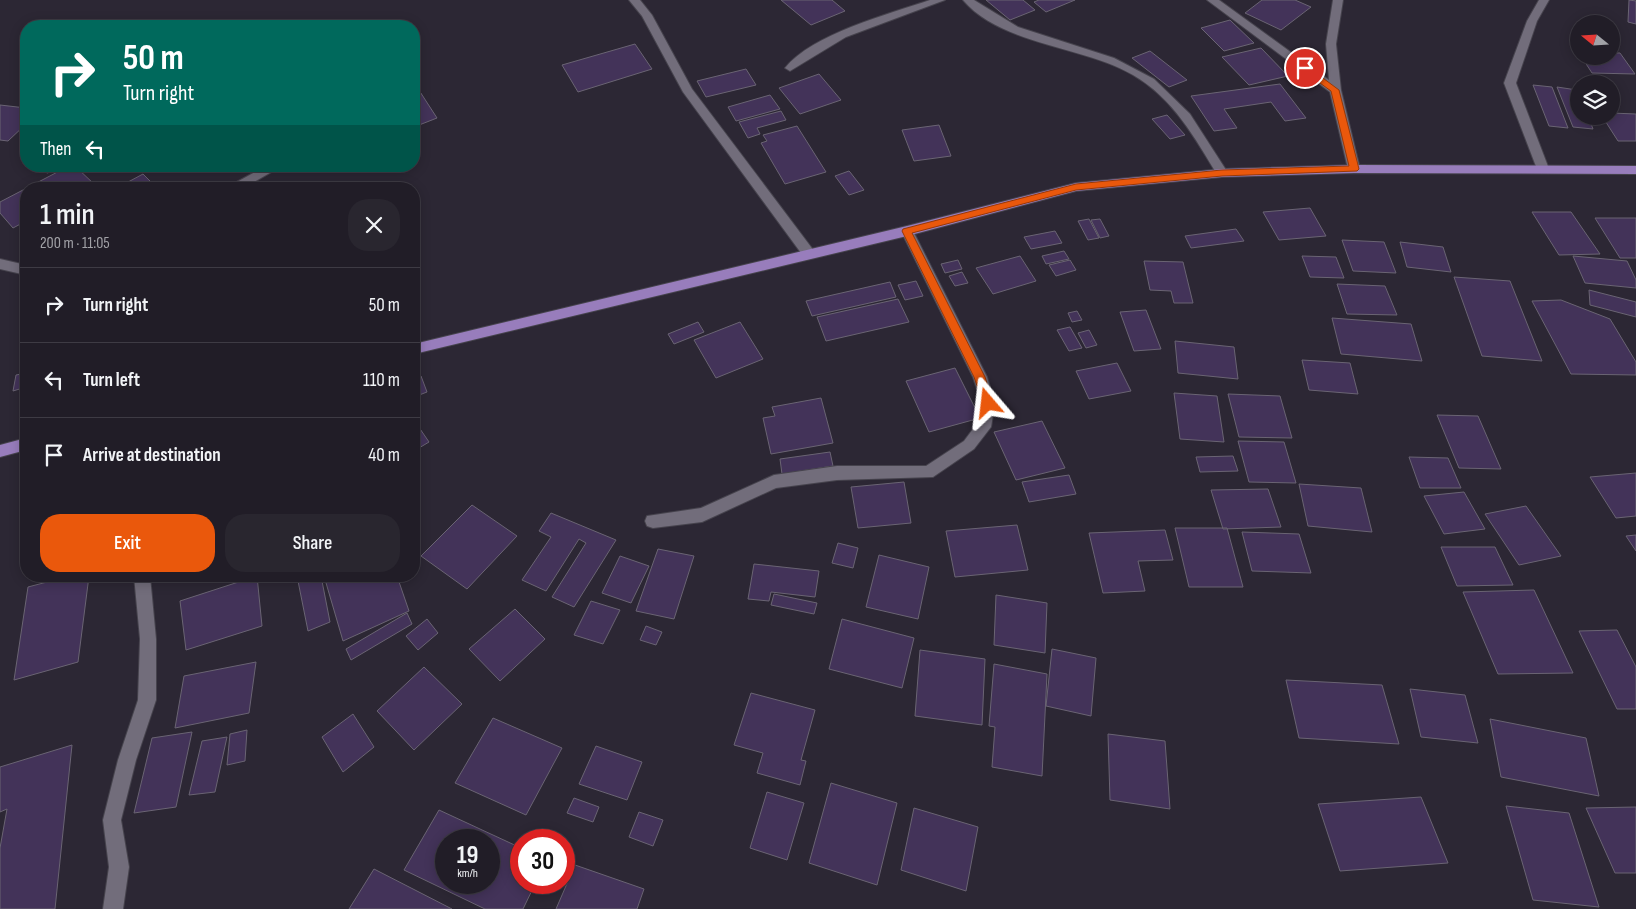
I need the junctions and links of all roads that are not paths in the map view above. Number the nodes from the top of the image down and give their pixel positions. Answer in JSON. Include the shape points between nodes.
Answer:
{"nodes":[{"id":1,"x":634,"y":0,"type":"edge"},
{"id":2,"x":940,"y":0,"type":"edge"},
{"id":3,"x":968,"y":0,"type":"edge"},
{"id":4,"x":1212,"y":0,"type":"edge"},
{"id":5,"x":1338,"y":0,"type":"edge"},
{"id":6,"x":1544,"y":0,"type":"edge"},
{"id":7,"x":790,"y":68,"type":"dead end"},
{"id":8,"x":1335,"y":90,"type":"junction"},
{"id":9,"x":1354,"y":169,"type":"junction"},
{"id":10,"x":1543,"y":169,"type":"junction"},
{"id":11,"x":1636,"y":170,"type":"edge"},
{"id":12,"x":265,"y":172,"type":"edge"},
{"id":13,"x":1222,"y":173,"type":"junction"},
{"id":14,"x":247,"y":182,"type":"edge"},
{"id":15,"x":907,"y":231,"type":"junction"},
{"id":16,"x":809,"y":254,"type":"junction"},
{"id":17,"x":0,"y":264,"type":"edge"},
{"id":18,"x":20,"y":269,"type":"edge"},
{"id":19,"x":420,"y":348,"type":"edge"},
{"id":20,"x":20,"y":446,"type":"edge"},
{"id":21,"x":0,"y":451,"type":"edge"},
{"id":22,"x":653,"y":521,"type":"dead end"},
{"id":23,"x":143,"y":582,"type":"edge"},
{"id":24,"x":114,"y":909,"type":"edge"}],
"edges":[{"from":1,"to":16,"type":"street","via":[[647,15],[687,90]]},
{"from":2,"to":7,"type":"street","via":[[835,37],[810,51]]},
{"from":3,"to":13,"type":"street","via":[[1005,25],[1031,37],[1105,59],[1136,72],[1183,112],[1202,137]]},
{"from":4,"to":8,"type":"street"},
{"from":5,"to":8,"type":"street","via":[[1331,44]]},
{"from":6,"to":10,"type":"street","via":[[1532,21],[1510,83]]},
{"from":8,"to":9,"type":"street"},
{"from":9,"to":10,"type":"main road"},
{"from":9,"to":13,"type":"main road"},
{"from":10,"to":11,"type":"main road"},
{"from":12,"to":14,"type":"street"},
{"from":13,"to":15,"type":"main road","via":[[1076,187]]},
{"from":15,"to":16,"type":"main road"},
{"from":15,"to":22,"type":"street","via":[[980,377],[988,403],[986,423],[969,445],[928,472],[836,473],[774,482],[702,515]]},
{"from":16,"to":19,"type":"main road"},
{"from":17,"to":18,"type":"street"},
{"from":20,"to":21,"type":"main road"},
{"from":23,"to":24,"type":"street","via":[[148,639],[146,700],[112,820],[119,867]]}]}
